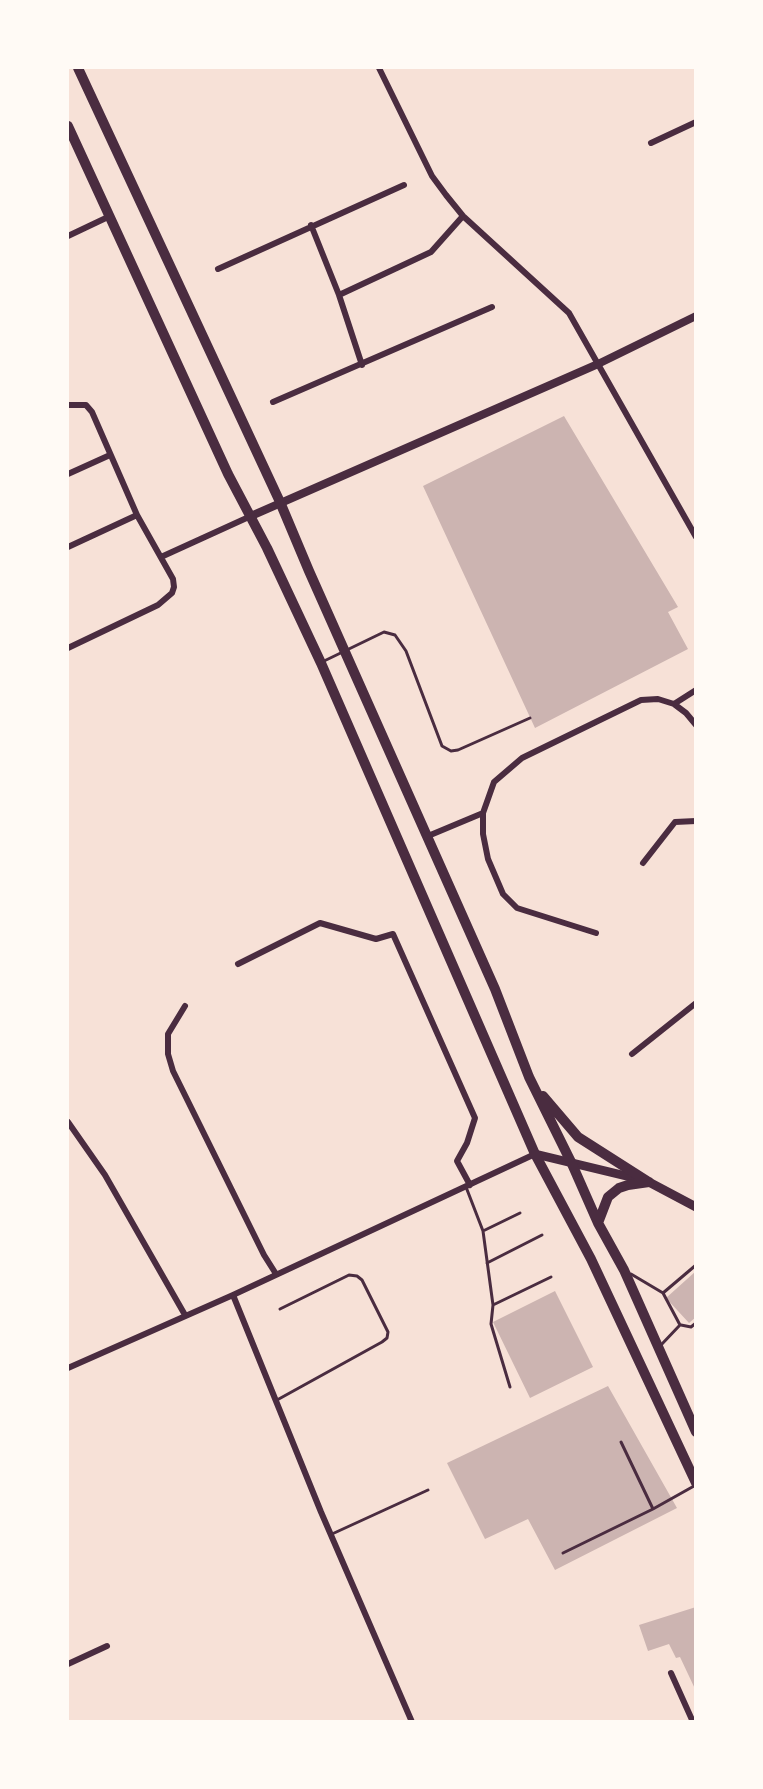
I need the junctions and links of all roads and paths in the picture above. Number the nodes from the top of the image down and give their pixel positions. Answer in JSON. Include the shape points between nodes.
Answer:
{"nodes":[{"id":1,"x":78,"y":68,"type":"edge"},
{"id":2,"x":379,"y":68,"type":"edge"},
{"id":3,"x":696,"y":122,"type":"edge"},
{"id":4,"x":68,"y":126,"type":"edge"},
{"id":5,"x":651,"y":143,"type":"dead end"},
{"id":6,"x":404,"y":185,"type":"dead end"},
{"id":7,"x":463,"y":216,"type":"junction"},
{"id":8,"x":108,"y":217,"type":"junction"},
{"id":9,"x":311,"y":225,"type":"junction"},
{"id":10,"x":68,"y":236,"type":"edge"},
{"id":11,"x":218,"y":269,"type":"dead end"},
{"id":12,"x":339,"y":295,"type":"junction"},
{"id":13,"x":492,"y":307,"type":"dead end"},
{"id":14,"x":696,"y":316,"type":"edge"},
{"id":15,"x":598,"y":364,"type":"junction"},
{"id":16,"x":362,"y":365,"type":"junction"},
{"id":17,"x":273,"y":402,"type":"dead end"},
{"id":18,"x":68,"y":405,"type":"edge"},
{"id":19,"x":110,"y":455,"type":"junction"},
{"id":20,"x":68,"y":474,"type":"edge"},
{"id":21,"x":280,"y":502,"type":"junction"},
{"id":22,"x":137,"y":515,"type":"junction"},
{"id":23,"x":251,"y":516,"type":"junction"},
{"id":24,"x":696,"y":537,"type":"edge"},
{"id":25,"x":68,"y":548,"type":"edge"},
{"id":26,"x":161,"y":557,"type":"junction"},
{"id":27,"x":68,"y":648,"type":"edge"},
{"id":28,"x":345,"y":652,"type":"junction"},
{"id":29,"x":321,"y":663,"type":"junction"},
{"id":30,"x":696,"y":690,"type":"edge"},
{"id":31,"x":674,"y":704,"type":"junction"},
{"id":32,"x":530,"y":718,"type":"dead end"},
{"id":33,"x":696,"y":725,"type":"edge"},
{"id":34,"x":483,"y":813,"type":"junction"},
{"id":35,"x":696,"y":822,"type":"edge"},
{"id":36,"x":428,"y":836,"type":"junction"},
{"id":37,"x":643,"y":863,"type":"dead end"},
{"id":38,"x":596,"y":933,"type":"dead end"},
{"id":39,"x":238,"y":964,"type":"dead end"},
{"id":40,"x":696,"y":1003,"type":"edge"},
{"id":41,"x":185,"y":1006,"type":"dead end"},
{"id":42,"x":632,"y":1054,"type":"dead end"},
{"id":43,"x":528,"y":1077,"type":"junction"},
{"id":44,"x":68,"y":1122,"type":"edge"},
{"id":45,"x":535,"y":1154,"type":"junction"},
{"id":46,"x":572,"y":1164,"type":"junction"},
{"id":47,"x":648,"y":1182,"type":"junction"},
{"id":48,"x":468,"y":1186,"type":"junction"},
{"id":49,"x":696,"y":1207,"type":"edge"},
{"id":50,"x":520,"y":1213,"type":"dead end"},
{"id":51,"x":598,"y":1223,"type":"junction"},
{"id":52,"x":483,"y":1231,"type":"junction"},
{"id":53,"x":542,"y":1235,"type":"dead end"},
{"id":54,"x":487,"y":1263,"type":"junction"},
{"id":55,"x":696,"y":1265,"type":"edge"},
{"id":56,"x":624,"y":1270,"type":"junction"},
{"id":57,"x":276,"y":1274,"type":"junction"},
{"id":58,"x":551,"y":1277,"type":"dead end"},
{"id":59,"x":663,"y":1293,"type":"junction"},
{"id":60,"x":233,"y":1295,"type":"junction"},
{"id":61,"x":493,"y":1305,"type":"junction"},
{"id":62,"x":280,"y":1309,"type":"dead end"},
{"id":63,"x":185,"y":1315,"type":"junction"},
{"id":64,"x":696,"y":1323,"type":"edge"},
{"id":65,"x":680,"y":1325,"type":"junction"},
{"id":66,"x":658,"y":1348,"type":"junction"},
{"id":67,"x":68,"y":1368,"type":"edge"},
{"id":68,"x":510,"y":1387,"type":"dead end"},
{"id":69,"x":276,"y":1401,"type":"junction"},
{"id":70,"x":696,"y":1432,"type":"edge"},
{"id":71,"x":621,"y":1442,"type":"dead end"},
{"id":72,"x":696,"y":1484,"type":"edge"},
{"id":73,"x":428,"y":1490,"type":"dead end"},
{"id":74,"x":653,"y":1509,"type":"junction"},
{"id":75,"x":331,"y":1534,"type":"junction"},
{"id":76,"x":563,"y":1552,"type":"dead end"},
{"id":77,"x":107,"y":1646,"type":"dead end"},
{"id":78,"x":68,"y":1664,"type":"edge"},
{"id":79,"x":671,"y":1673,"type":"dead end"},
{"id":80,"x":412,"y":1722,"type":"edge"},
{"id":81,"x":693,"y":1722,"type":"edge"}],
"edges":[{"from":1,"to":21,"type":"main road"},
{"from":2,"to":7,"type":"street","via":[[432,176]]},
{"from":3,"to":5,"type":"street"},
{"from":4,"to":8,"type":"main road"},
{"from":6,"to":9,"type":"street"},
{"from":7,"to":12,"type":"street","via":[[431,252]]},
{"from":7,"to":15,"type":"street","via":[[569,313]]},
{"from":8,"to":10,"type":"street"},
{"from":8,"to":23,"type":"main road"},
{"from":9,"to":11,"type":"street"},
{"from":9,"to":12,"type":"street"},
{"from":12,"to":16,"type":"street"},
{"from":13,"to":16,"type":"street"},
{"from":14,"to":15,"type":"street"},
{"from":15,"to":21,"type":"street"},
{"from":15,"to":24,"type":"street"},
{"from":16,"to":17,"type":"street"},
{"from":18,"to":19,"type":"street","via":[[86,405],[92,412]]},
{"from":19,"to":20,"type":"street"},
{"from":19,"to":22,"type":"street"},
{"from":21,"to":23,"type":"street"},
{"from":21,"to":28,"type":"main road"},
{"from":22,"to":25,"type":"street"},
{"from":22,"to":26,"type":"street"},
{"from":23,"to":26,"type":"street"},
{"from":23,"to":29,"type":"main road"},
{"from":26,"to":27,"type":"street","via":[[173,579],[172,593],[148,610]]},
{"from":28,"to":29,"type":"lane"},
{"from":28,"to":32,"type":"lane","via":[[384,632],[399,638],[445,749],[458,750]]},
{"from":28,"to":36,"type":"main road"},
{"from":29,"to":45,"type":"main road"},
{"from":30,"to":31,"type":"street"},
{"from":31,"to":33,"type":"street"},
{"from":31,"to":34,"type":"street","via":[[658,699],[641,700],[522,758],[494,782]]},
{"from":34,"to":36,"type":"street"},
{"from":34,"to":38,"type":"street","via":[[488,859],[502,894],[517,908]]},
{"from":35,"to":37,"type":"street","via":[[672,824]]},
{"from":36,"to":43,"type":"main road","via":[[495,989]]},
{"from":39,"to":48,"type":"street","via":[[320,922],[376,939],[393,934],[475,1118],[457,1161]]},
{"from":40,"to":42,"type":"street"},
{"from":41,"to":57,"type":"street","via":[[168,1034],[173,1071]]},
{"from":43,"to":46,"type":"main road"},
{"from":43,"to":47,"type":"main road","via":[[578,1137]]},
{"from":44,"to":63,"type":"street","via":[[105,1175]]},
{"from":45,"to":46,"type":"main road"},
{"from":45,"to":48,"type":"street"},
{"from":45,"to":72,"type":"main road","via":[[591,1259]]},
{"from":46,"to":47,"type":"main road"},
{"from":46,"to":51,"type":"main road"},
{"from":47,"to":49,"type":"main road"},
{"from":47,"to":51,"type":"main road","via":[[619,1188],[608,1197]]},
{"from":48,"to":52,"type":"lane"},
{"from":48,"to":57,"type":"street"},
{"from":50,"to":52,"type":"lane"},
{"from":51,"to":56,"type":"main road"},
{"from":52,"to":54,"type":"lane"},
{"from":53,"to":54,"type":"lane"},
{"from":54,"to":61,"type":"lane"},
{"from":55,"to":59,"type":"lane"},
{"from":56,"to":59,"type":"lane"},
{"from":56,"to":66,"type":"main road"},
{"from":57,"to":60,"type":"street"},
{"from":58,"to":61,"type":"lane"},
{"from":59,"to":65,"type":"lane"},
{"from":60,"to":63,"type":"street"},
{"from":60,"to":69,"type":"street"},
{"from":61,"to":68,"type":"lane","via":[[493,1337]]},
{"from":62,"to":69,"type":"lane","via":[[349,1275],[357,1276],[388,1332],[382,1342]]},
{"from":63,"to":67,"type":"street"},
{"from":64,"to":65,"type":"lane","via":[[691,1327]]},
{"from":65,"to":66,"type":"lane"},
{"from":66,"to":70,"type":"main road"},
{"from":69,"to":75,"type":"street"},
{"from":71,"to":74,"type":"lane"},
{"from":72,"to":74,"type":"lane"},
{"from":73,"to":75,"type":"lane"},
{"from":74,"to":76,"type":"lane"},
{"from":75,"to":80,"type":"street"},
{"from":77,"to":78,"type":"street"},
{"from":79,"to":81,"type":"street"}]}
